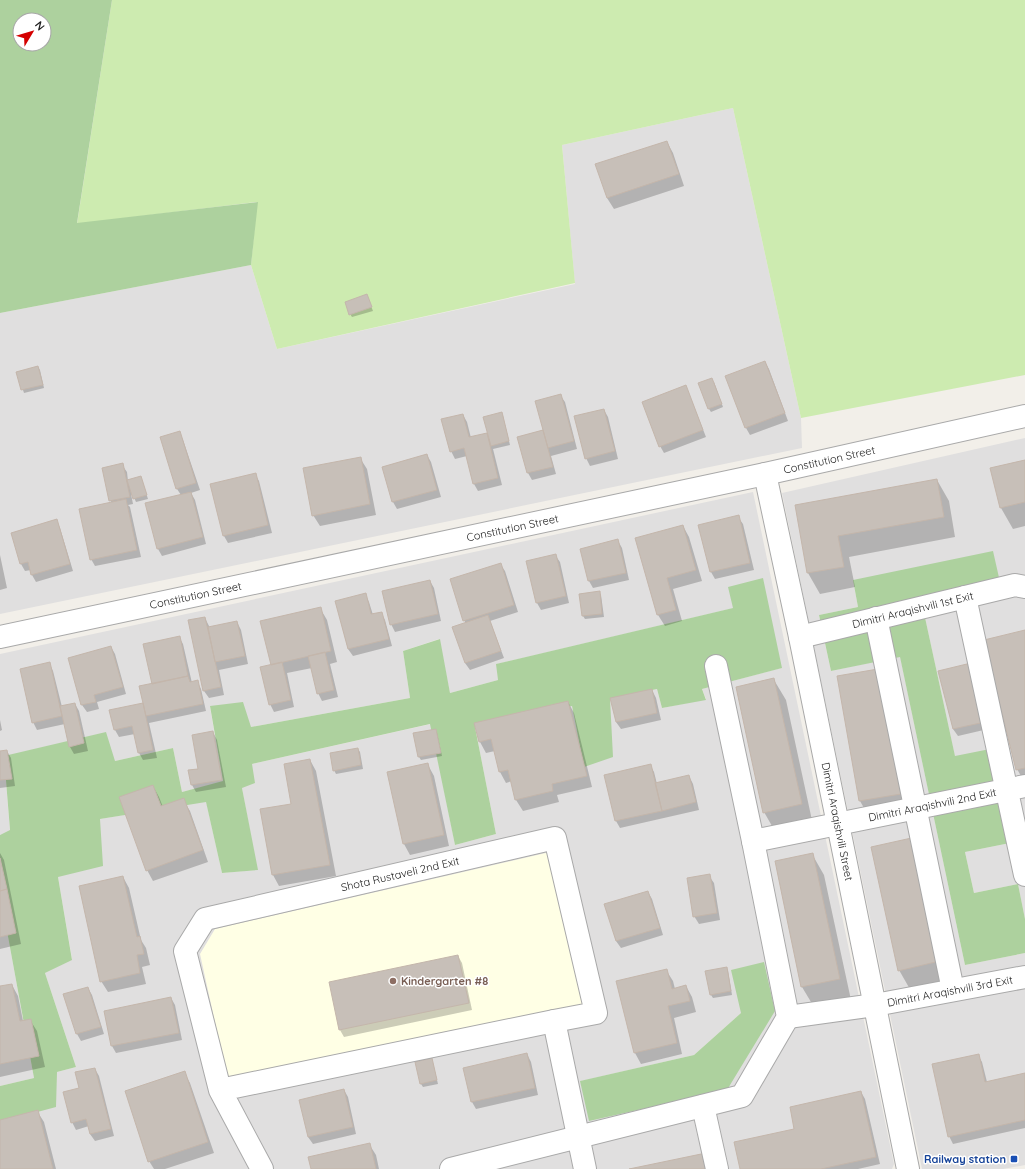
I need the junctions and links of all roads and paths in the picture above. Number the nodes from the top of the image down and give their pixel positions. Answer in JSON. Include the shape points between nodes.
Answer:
{"nodes":[{"id":1,"x":1025,"y":416,"type":"edge"},
{"id":2,"x":765,"y":474,"type":"junction"},
{"id":3,"x":1025,"y":587,"type":"edge"},
{"id":4,"x":965,"y":597,"type":"junction"},
{"id":5,"x":876,"y":618,"type":"junction"},
{"id":6,"x":0,"y":637,"type":"edge"},
{"id":7,"x":800,"y":637,"type":"junction"},
{"id":8,"x":716,"y":666,"type":"dead end"},
{"id":9,"x":1016,"y":788,"type":"edge"},
{"id":10,"x":916,"y":808,"type":"junction"},
{"id":11,"x":839,"y":823,"type":"junction"},
{"id":12,"x":753,"y":841,"type":"junction"},
{"id":13,"x":1025,"y":874,"type":"edge"},
{"id":14,"x":1025,"y":977,"type":"edge"},
{"id":15,"x":953,"y":990,"type":"junction"},
{"id":16,"x":875,"y":1005,"type":"junction"},
{"id":17,"x":788,"y":1017,"type":"junction"},
{"id":18,"x":554,"y":1021,"type":"junction"},
{"id":19,"x":220,"y":1090,"type":"junction"},
{"id":20,"x":703,"y":1106,"type":"junction"},
{"id":21,"x":578,"y":1137,"type":"junction"},
{"id":22,"x":262,"y":1169,"type":"edge"},
{"id":23,"x":451,"y":1169,"type":"edge"},
{"id":24,"x":585,"y":1169,"type":"edge"},
{"id":25,"x":717,"y":1169,"type":"edge"},
{"id":26,"x":908,"y":1169,"type":"edge"}],
"edges":[{"from":1,"to":2,"type":"street","name":"Constitution Street"},
{"from":2,"to":6,"type":"street","name":"Constitution Street"},
{"from":2,"to":7,"type":"street","name":"Dimitri Araqishvili Street"},
{"from":3,"to":4,"type":"street","name":"Dimitri Araqishvili 1st Exit","via":[[1015,585]]},
{"from":4,"to":5,"type":"street","name":"Dimitri Araqishvili 1st Exit"},
{"from":4,"to":9,"type":"street"},
{"from":5,"to":7,"type":"street","name":"Dimitri Araqishvili 1st Exit"},
{"from":5,"to":10,"type":"street"},
{"from":7,"to":11,"type":"street","name":"Dimitri Araqishvili Street"},
{"from":8,"to":12,"type":"street"},
{"from":9,"to":10,"type":"street","name":"Dimitri Araqishvili 2nd Exit"},
{"from":9,"to":13,"type":"street"},
{"from":10,"to":11,"type":"street","name":"Dimitri Araqishvili 2nd Exit"},
{"from":10,"to":15,"type":"street"},
{"from":11,"to":12,"type":"street","name":"Dimitri Araqishvili 2nd Exit"},
{"from":11,"to":16,"type":"street","name":"Dimitri Araqishvili Street"},
{"from":12,"to":17,"type":"street"},
{"from":14,"to":15,"type":"street","name":"Dimitri Araqishvili 3rd Exit"},
{"from":15,"to":16,"type":"street","name":"Dimitri Araqishvili 3rd Exit"},
{"from":16,"to":17,"type":"street","name":"Dimitri Araqishvili 3rd Exit"},
{"from":16,"to":26,"type":"street","name":"Dimitri Araqishvili Street"},
{"from":17,"to":20,"type":"street","via":[[742,1096]]},
{"from":18,"to":19,"type":"street","name":"Shota Rustaveli 2nd Exit"},
{"from":18,"to":19,"type":"street","name":"Shota Rustaveli 2nd Exit","via":[[596,1013],[555,838],[205,919],[185,951]]},
{"from":18,"to":21,"type":"street"},
{"from":19,"to":22,"type":"street","name":"Shota Rustaveli 2nd Exit"},
{"from":20,"to":21,"type":"street"},
{"from":20,"to":25,"type":"street"},
{"from":21,"to":23,"type":"street"},
{"from":21,"to":24,"type":"street"}]}
